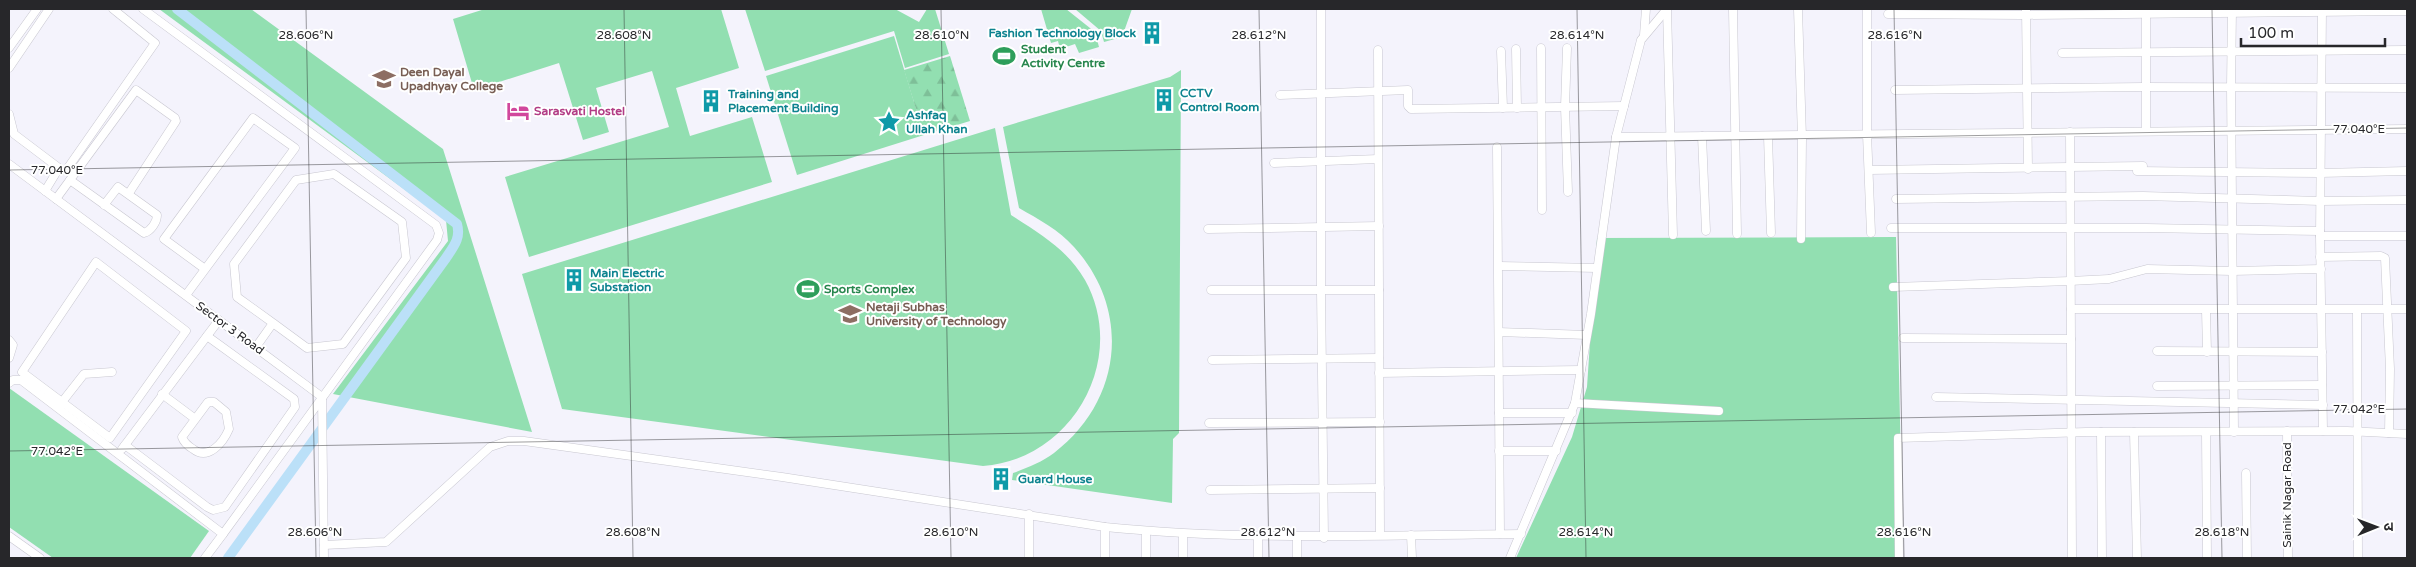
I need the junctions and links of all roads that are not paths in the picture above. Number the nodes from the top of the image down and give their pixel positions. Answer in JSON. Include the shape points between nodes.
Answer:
{"nodes":[{"id":1,"x":37,"y":9,"type":"edge"},
{"id":2,"x":49,"y":9,"type":"edge"},
{"id":3,"x":113,"y":9,"type":"edge"},
{"id":4,"x":143,"y":9,"type":"edge"},
{"id":5,"x":1321,"y":9,"type":"edge"},
{"id":6,"x":1646,"y":9,"type":"edge"},
{"id":7,"x":1667,"y":9,"type":"edge"},
{"id":8,"x":1733,"y":9,"type":"edge"},
{"id":9,"x":1798,"y":9,"type":"edge"},
{"id":10,"x":1867,"y":9,"type":"edge"},
{"id":11,"x":2322,"y":10,"type":"edge"},
{"id":12,"x":2146,"y":11,"type":"edge"},
{"id":13,"x":2232,"y":11,"type":"edge"},
{"id":14,"x":2026,"y":12,"type":"edge"},
{"id":15,"x":2407,"y":12,"type":"edge"},
{"id":16,"x":1888,"y":14,"type":"dead end"},
{"id":17,"x":1644,"y":35,"type":"junction"},
{"id":18,"x":9,"y":48,"type":"edge"},
{"id":19,"x":1541,"y":48,"type":"dead end"},
{"id":20,"x":1567,"y":48,"type":"dead end"},
{"id":21,"x":1378,"y":50,"type":"dead end"},
{"id":22,"x":1502,"y":50,"type":"dead end"},
{"id":23,"x":1516,"y":50,"type":"dead end"},
{"id":24,"x":2407,"y":50,"type":"edge"},
{"id":25,"x":2231,"y":52,"type":"junction"},
{"id":26,"x":2321,"y":52,"type":"junction"},
{"id":27,"x":2062,"y":53,"type":"dead end"},
{"id":28,"x":2145,"y":54,"type":"junction"},
{"id":29,"x":9,"y":68,"type":"edge"},
{"id":30,"x":2144,"y":87,"type":"junction"},
{"id":31,"x":2230,"y":87,"type":"junction"},
{"id":32,"x":2321,"y":87,"type":"junction"},
{"id":33,"x":2026,"y":88,"type":"junction"},
{"id":34,"x":2407,"y":88,"type":"edge"},
{"id":35,"x":1895,"y":90,"type":"dead end"},
{"id":36,"x":1378,"y":92,"type":"junction"},
{"id":37,"x":1322,"y":94,"type":"junction"},
{"id":38,"x":1280,"y":95,"type":"dead end"},
{"id":39,"x":1624,"y":106,"type":"junction"},
{"id":40,"x":1565,"y":107,"type":"junction"},
{"id":41,"x":1503,"y":108,"type":"junction"},
{"id":42,"x":1517,"y":108,"type":"junction"},
{"id":43,"x":1542,"y":108,"type":"junction"},
{"id":44,"x":9,"y":114,"type":"edge"},
{"id":45,"x":2407,"y":129,"type":"edge"},
{"id":46,"x":2146,"y":131,"type":"junction"},
{"id":47,"x":2231,"y":131,"type":"junction"},
{"id":48,"x":2027,"y":132,"type":"junction"},
{"id":49,"x":2070,"y":132,"type":"junction"},
{"id":50,"x":2320,"y":132,"type":"junction"},
{"id":51,"x":1867,"y":134,"type":"junction"},
{"id":52,"x":1670,"y":136,"type":"junction"},
{"id":53,"x":1702,"y":136,"type":"junction"},
{"id":54,"x":1736,"y":136,"type":"junction"},
{"id":55,"x":1768,"y":136,"type":"junction"},
{"id":56,"x":1802,"y":136,"type":"junction"},
{"id":57,"x":1616,"y":137,"type":"junction"},
{"id":58,"x":1497,"y":146,"type":"dead end"},
{"id":59,"x":1378,"y":159,"type":"junction"},
{"id":60,"x":1321,"y":162,"type":"junction"},
{"id":61,"x":9,"y":164,"type":"edge"},
{"id":62,"x":1274,"y":164,"type":"dead end"},
{"id":63,"x":59,"y":168,"type":"junction"},
{"id":64,"x":2070,"y":168,"type":"junction"},
{"id":65,"x":2028,"y":169,"type":"junction"},
{"id":66,"x":1869,"y":170,"type":"junction"},
{"id":67,"x":2231,"y":171,"type":"junction"},
{"id":68,"x":2407,"y":172,"type":"edge"},
{"id":69,"x":2320,"y":173,"type":"junction"},
{"id":70,"x":70,"y":180,"type":"junction"},
{"id":71,"x":45,"y":191,"type":"junction"},
{"id":72,"x":1568,"y":192,"type":"dead end"},
{"id":73,"x":129,"y":193,"type":"junction"},
{"id":74,"x":2071,"y":196,"type":"junction"},
{"id":75,"x":1896,"y":198,"type":"dead end"},
{"id":76,"x":2232,"y":198,"type":"junction"},
{"id":77,"x":56,"y":199,"type":"junction"},
{"id":78,"x":2320,"y":200,"type":"junction"},
{"id":79,"x":2407,"y":200,"type":"edge"},
{"id":80,"x":104,"y":205,"type":"junction"},
{"id":81,"x":1542,"y":210,"type":"dead end"},
{"id":82,"x":1321,"y":226,"type":"junction"},
{"id":83,"x":1378,"y":226,"type":"junction"},
{"id":84,"x":1208,"y":228,"type":"dead end"},
{"id":85,"x":1890,"y":228,"type":"dead end"},
{"id":86,"x":2071,"y":228,"type":"junction"},
{"id":87,"x":1706,"y":231,"type":"dead end"},
{"id":88,"x":2232,"y":231,"type":"junction"},
{"id":89,"x":1771,"y":233,"type":"dead end"},
{"id":90,"x":1737,"y":234,"type":"dead end"},
{"id":91,"x":1871,"y":234,"type":"dead end"},
{"id":92,"x":2320,"y":234,"type":"junction"},
{"id":93,"x":1673,"y":235,"type":"dead end"},
{"id":94,"x":2407,"y":236,"type":"edge"},
{"id":95,"x":1802,"y":239,"type":"dead end"},
{"id":96,"x":2320,"y":258,"type":"junction"},
{"id":97,"x":1498,"y":266,"type":"junction"},
{"id":98,"x":1597,"y":268,"type":"junction"},
{"id":99,"x":205,"y":269,"type":"junction"},
{"id":100,"x":2321,"y":269,"type":"junction"},
{"id":101,"x":2232,"y":271,"type":"junction"},
{"id":102,"x":2070,"y":281,"type":"junction"},
{"id":103,"x":1893,"y":287,"type":"dead end"},
{"id":104,"x":1211,"y":290,"type":"dead end"},
{"id":105,"x":1379,"y":290,"type":"junction"},
{"id":106,"x":1321,"y":291,"type":"junction"},
{"id":107,"x":186,"y":295,"type":"junction"},
{"id":108,"x":2071,"y":309,"type":"junction"},
{"id":109,"x":2388,"y":309,"type":"junction"},
{"id":110,"x":2407,"y":309,"type":"edge"},
{"id":111,"x":2206,"y":310,"type":"junction"},
{"id":112,"x":2233,"y":310,"type":"junction"},
{"id":113,"x":2321,"y":310,"type":"junction"},
{"id":114,"x":2357,"y":310,"type":"junction"},
{"id":115,"x":219,"y":320,"type":"junction"},
{"id":116,"x":273,"y":323,"type":"junction"},
{"id":117,"x":1499,"y":332,"type":"junction"},
{"id":118,"x":1587,"y":335,"type":"junction"},
{"id":119,"x":207,"y":336,"type":"junction"},
{"id":120,"x":1903,"y":338,"type":"dead end"},
{"id":121,"x":2071,"y":339,"type":"junction"},
{"id":122,"x":9,"y":340,"type":"edge"},
{"id":123,"x":256,"y":347,"type":"junction"},
{"id":124,"x":2157,"y":351,"type":"dead end"},
{"id":125,"x":2232,"y":351,"type":"junction"},
{"id":126,"x":2207,"y":352,"type":"junction"},
{"id":127,"x":2322,"y":352,"type":"junction"},
{"id":128,"x":9,"y":358,"type":"edge"},
{"id":129,"x":1379,"y":358,"type":"junction"},
{"id":130,"x":1322,"y":359,"type":"junction"},
{"id":131,"x":1212,"y":360,"type":"dead end"},
{"id":132,"x":1581,"y":370,"type":"junction"},
{"id":133,"x":1498,"y":371,"type":"junction"},
{"id":134,"x":22,"y":372,"type":"junction"},
{"id":135,"x":112,"y":372,"type":"dead end"},
{"id":136,"x":1379,"y":373,"type":"junction"},
{"id":137,"x":13,"y":381,"type":"edge"},
{"id":138,"x":2322,"y":385,"type":"junction"},
{"id":139,"x":2157,"y":386,"type":"dead end"},
{"id":140,"x":2232,"y":386,"type":"junction"},
{"id":141,"x":162,"y":394,"type":"junction"},
{"id":142,"x":322,"y":397,"type":"junction"},
{"id":143,"x":1936,"y":397,"type":"dead end"},
{"id":144,"x":62,"y":402,"type":"junction"},
{"id":145,"x":2071,"y":402,"type":"junction"},
{"id":146,"x":1575,"y":403,"type":"junction"},
{"id":147,"x":2233,"y":404,"type":"junction"},
{"id":148,"x":2323,"y":405,"type":"junction"},
{"id":149,"x":1719,"y":411,"type":"dead end"},
{"id":150,"x":1498,"y":413,"type":"junction"},
{"id":151,"x":1572,"y":413,"type":"junction"},
{"id":152,"x":194,"y":418,"type":"junction"},
{"id":153,"x":1322,"y":422,"type":"junction"},
{"id":154,"x":1380,"y":422,"type":"junction"},
{"id":155,"x":1209,"y":423,"type":"dead end"},
{"id":156,"x":2287,"y":431,"type":"junction"},
{"id":157,"x":2071,"y":432,"type":"junction"},
{"id":158,"x":2101,"y":432,"type":"junction"},
{"id":159,"x":2134,"y":432,"type":"junction"},
{"id":160,"x":2206,"y":432,"type":"junction"},
{"id":161,"x":2234,"y":432,"type":"junction"},
{"id":162,"x":2323,"y":432,"type":"junction"},
{"id":163,"x":2357,"y":432,"type":"junction"},
{"id":164,"x":2389,"y":433,"type":"junction"},
{"id":165,"x":2407,"y":434,"type":"edge"},
{"id":166,"x":125,"y":445,"type":"junction"},
{"id":167,"x":1499,"y":451,"type":"junction"},
{"id":168,"x":1556,"y":451,"type":"junction"},
{"id":169,"x":118,"y":454,"type":"junction"},
{"id":170,"x":2246,"y":473,"type":"dead end"},
{"id":171,"x":1380,"y":488,"type":"junction"},
{"id":172,"x":1323,"y":489,"type":"junction"},
{"id":173,"x":1210,"y":490,"type":"dead end"},
{"id":174,"x":1029,"y":514,"type":"junction"},
{"id":175,"x":1105,"y":527,"type":"junction"},
{"id":176,"x":1146,"y":531,"type":"junction"},
{"id":177,"x":223,"y":534,"type":"junction"},
{"id":178,"x":1183,"y":534,"type":"junction"},
{"id":179,"x":1500,"y":534,"type":"junction"},
{"id":180,"x":1521,"y":534,"type":"junction"},
{"id":181,"x":1380,"y":535,"type":"junction"},
{"id":182,"x":1411,"y":535,"type":"junction"},
{"id":183,"x":9,"y":536,"type":"edge"},
{"id":184,"x":1258,"y":536,"type":"junction"},
{"id":185,"x":1297,"y":537,"type":"junction"},
{"id":186,"x":1324,"y":538,"type":"junction"},
{"id":187,"x":324,"y":545,"type":"junction"},
{"id":188,"x":40,"y":558,"type":"edge"},
{"id":189,"x":205,"y":558,"type":"edge"},
{"id":190,"x":324,"y":558,"type":"edge"},
{"id":191,"x":1029,"y":558,"type":"edge"},
{"id":192,"x":1105,"y":558,"type":"edge"},
{"id":193,"x":1146,"y":558,"type":"edge"},
{"id":194,"x":1183,"y":558,"type":"edge"},
{"id":195,"x":1258,"y":558,"type":"edge"},
{"id":196,"x":1297,"y":558,"type":"edge"},
{"id":197,"x":1412,"y":558,"type":"edge"},
{"id":198,"x":1510,"y":558,"type":"edge"},
{"id":199,"x":1899,"y":558,"type":"edge"},
{"id":200,"x":2072,"y":558,"type":"edge"},
{"id":201,"x":2102,"y":558,"type":"edge"},
{"id":202,"x":2137,"y":558,"type":"edge"},
{"id":203,"x":2207,"y":558,"type":"edge"},
{"id":204,"x":2247,"y":558,"type":"edge"},
{"id":205,"x":2288,"y":558,"type":"edge"},
{"id":206,"x":2358,"y":558,"type":"edge"}],
"edges":[{"from":1,"to":18,"type":"street"},
{"from":2,"to":29,"type":"street"},
{"from":3,"to":63,"type":"street","via":[[156,43],[67,168]]},
{"from":4,"to":142,"type":"street","via":[[436,225],[437,240]]},
{"from":5,"to":37,"type":"street"},
{"from":6,"to":17,"type":"street"},
{"from":7,"to":17,"type":"street"},
{"from":7,"to":52,"type":"street"},
{"from":8,"to":54,"type":"street"},
{"from":9,"to":56,"type":"street"},
{"from":10,"to":51,"type":"street"},
{"from":11,"to":13,"type":"street"},
{"from":11,"to":15,"type":"street"},
{"from":11,"to":26,"type":"street"},
{"from":12,"to":13,"type":"street"},
{"from":12,"to":14,"type":"street"},
{"from":12,"to":28,"type":"street"},
{"from":13,"to":25,"type":"street"},
{"from":14,"to":16,"type":"street"},
{"from":14,"to":33,"type":"street"},
{"from":17,"to":39,"type":"street"},
{"from":19,"to":43,"type":"street"},
{"from":20,"to":40,"type":"street"},
{"from":21,"to":36,"type":"street"},
{"from":22,"to":41,"type":"street"},
{"from":23,"to":42,"type":"street"},
{"from":24,"to":26,"type":"street"},
{"from":25,"to":26,"type":"street"},
{"from":25,"to":28,"type":"street"},
{"from":25,"to":31,"type":"street"},
{"from":26,"to":32,"type":"street"},
{"from":27,"to":28,"type":"street"},
{"from":28,"to":30,"type":"street"},
{"from":30,"to":31,"type":"street"},
{"from":30,"to":33,"type":"street"},
{"from":30,"to":46,"type":"street"},
{"from":31,"to":32,"type":"street"},
{"from":31,"to":47,"type":"street"},
{"from":32,"to":34,"type":"street"},
{"from":32,"to":50,"type":"street"},
{"from":33,"to":35,"type":"street"},
{"from":33,"to":48,"type":"street"},
{"from":36,"to":37,"type":"street"},
{"from":36,"to":41,"type":"street","via":[[1408,90],[1411,109]]},
{"from":36,"to":59,"type":"street"},
{"from":37,"to":38,"type":"street"},
{"from":37,"to":60,"type":"street"},
{"from":39,"to":40,"type":"street"},
{"from":39,"to":57,"type":"street"},
{"from":40,"to":43,"type":"street"},
{"from":40,"to":72,"type":"street"},
{"from":41,"to":42,"type":"street"},
{"from":42,"to":43,"type":"street"},
{"from":43,"to":81,"type":"street"},
{"from":44,"to":63,"type":"street","via":[[14,134]]},
{"from":45,"to":50,"type":"street"},
{"from":46,"to":47,"type":"street"},
{"from":46,"to":49,"type":"street"},
{"from":47,"to":50,"type":"street"},
{"from":47,"to":67,"type":"street"},
{"from":48,"to":49,"type":"street"},
{"from":48,"to":51,"type":"street"},
{"from":48,"to":65,"type":"street"},
{"from":49,"to":64,"type":"street"},
{"from":50,"to":69,"type":"street"},
{"from":51,"to":56,"type":"street"},
{"from":51,"to":66,"type":"street"},
{"from":52,"to":53,"type":"street"},
{"from":52,"to":57,"type":"street"},
{"from":52,"to":93,"type":"street"},
{"from":53,"to":54,"type":"street"},
{"from":53,"to":87,"type":"street"},
{"from":54,"to":55,"type":"street"},
{"from":54,"to":90,"type":"street"},
{"from":55,"to":56,"type":"street"},
{"from":55,"to":89,"type":"street"},
{"from":56,"to":95,"type":"street"},
{"from":57,"to":98,"type":"street"},
{"from":58,"to":97,"type":"street"},
{"from":59,"to":60,"type":"street"},
{"from":59,"to":83,"type":"street"},
{"from":60,"to":62,"type":"street"},
{"from":60,"to":82,"type":"street"},
{"from":61,"to":71,"type":"street","name":"Sector 3 Road"},
{"from":63,"to":71,"type":"street"},
{"from":64,"to":65,"type":"street"},
{"from":64,"to":67,"type":"street"},
{"from":64,"to":74,"type":"street"},
{"from":65,"to":66,"type":"street"},
{"from":66,"to":91,"type":"street"},
{"from":67,"to":69,"type":"street"},
{"from":67,"to":76,"type":"street"},
{"from":68,"to":69,"type":"street"},
{"from":69,"to":78,"type":"street"},
{"from":70,"to":73,"type":"street","via":[[136,90],[176,122]]},
{"from":70,"to":77,"type":"street"},
{"from":70,"to":80,"type":"street"},
{"from":71,"to":77,"type":"street","name":"Sector 3 Road"},
{"from":73,"to":80,"type":"street","via":[[118,186]]},
{"from":73,"to":80,"type":"street","via":[[157,215],[147,232]]},
{"from":74,"to":75,"type":"street"},
{"from":74,"to":76,"type":"street"},
{"from":74,"to":86,"type":"street"},
{"from":76,"to":78,"type":"street"},
{"from":76,"to":88,"type":"street"},
{"from":77,"to":107,"type":"street","name":"Sector 3 Road"},
{"from":78,"to":79,"type":"street"},
{"from":78,"to":92,"type":"street"},
{"from":82,"to":83,"type":"street"},
{"from":82,"to":84,"type":"street"},
{"from":82,"to":106,"type":"street"},
{"from":83,"to":105,"type":"street"},
{"from":85,"to":86,"type":"street"},
{"from":86,"to":88,"type":"street"},
{"from":86,"to":102,"type":"street"},
{"from":88,"to":92,"type":"street"},
{"from":88,"to":101,"type":"street"},
{"from":92,"to":94,"type":"street"},
{"from":92,"to":96,"type":"street"},
{"from":96,"to":100,"type":"street"},
{"from":96,"to":109,"type":"street","via":[[2384,257]]},
{"from":97,"to":98,"type":"street"},
{"from":97,"to":117,"type":"street"},
{"from":98,"to":118,"type":"street"},
{"from":99,"to":99,"type":"street","via":[[294,148],[253,118],[164,239]]},
{"from":99,"to":107,"type":"street"},
{"from":100,"to":101,"type":"street"},
{"from":100,"to":113,"type":"street"},
{"from":101,"to":102,"type":"street","via":[[2147,269],[2109,278]]},
{"from":101,"to":112,"type":"street"},
{"from":102,"to":103,"type":"street"},
{"from":102,"to":108,"type":"street"},
{"from":104,"to":106,"type":"street"},
{"from":105,"to":106,"type":"street"},
{"from":105,"to":129,"type":"street"},
{"from":106,"to":130,"type":"street"},
{"from":107,"to":115,"type":"street","name":"Sector 3 Road"},
{"from":108,"to":111,"type":"street"},
{"from":108,"to":121,"type":"street"},
{"from":109,"to":110,"type":"street"},
{"from":109,"to":114,"type":"street"},
{"from":109,"to":164,"type":"street"},
{"from":111,"to":112,"type":"street"},
{"from":111,"to":126,"type":"street"},
{"from":112,"to":113,"type":"street"},
{"from":112,"to":125,"type":"street"},
{"from":113,"to":114,"type":"street"},
{"from":113,"to":127,"type":"street"},
{"from":114,"to":163,"type":"street"},
{"from":115,"to":119,"type":"street"},
{"from":115,"to":123,"type":"street","name":"Sector 3 Road"},
{"from":116,"to":116,"type":"street","via":[[237,298],[234,264],[296,180],[334,174],[402,222],[406,258],[343,344],[307,348]]},
{"from":116,"to":123,"type":"street"},
{"from":117,"to":118,"type":"street"},
{"from":117,"to":133,"type":"street"},
{"from":118,"to":132,"type":"street"},
{"from":119,"to":141,"type":"street"},
{"from":119,"to":166,"type":"street","via":[[294,398],[295,407],[225,507],[213,510]]},
{"from":120,"to":121,"type":"street"},
{"from":121,"to":145,"type":"street"},
{"from":122,"to":128,"type":"street","via":[[13,345]]},
{"from":123,"to":142,"type":"street","name":"Sector 3 Road"},
{"from":124,"to":126,"type":"street"},
{"from":125,"to":126,"type":"street"},
{"from":125,"to":127,"type":"street"},
{"from":125,"to":140,"type":"street"},
{"from":127,"to":138,"type":"street"},
{"from":129,"to":130,"type":"street"},
{"from":129,"to":136,"type":"street"},
{"from":130,"to":131,"type":"street"},
{"from":130,"to":153,"type":"street"},
{"from":132,"to":133,"type":"street"},
{"from":132,"to":146,"type":"street"},
{"from":133,"to":136,"type":"street"},
{"from":133,"to":150,"type":"street"},
{"from":134,"to":137,"type":"street"},
{"from":134,"to":144,"type":"street"},
{"from":134,"to":144,"type":"street","via":[[96,262],[186,331],[110,438]]},
{"from":135,"to":144,"type":"street","via":[[84,374]]},
{"from":136,"to":154,"type":"street"},
{"from":137,"to":169,"type":"street","via":[[21,380]]},
{"from":138,"to":140,"type":"street"},
{"from":138,"to":148,"type":"street"},
{"from":139,"to":140,"type":"street"},
{"from":140,"to":147,"type":"street"},
{"from":141,"to":152,"type":"street"},
{"from":141,"to":166,"type":"street"},
{"from":142,"to":177,"type":"street"},
{"from":142,"to":187,"type":"street"},
{"from":143,"to":145,"type":"street"},
{"from":145,"to":147,"type":"street"},
{"from":145,"to":157,"type":"street"},
{"from":146,"to":149,"type":"street"},
{"from":146,"to":151,"type":"street"},
{"from":147,"to":148,"type":"street"},
{"from":147,"to":161,"type":"street"},
{"from":148,"to":162,"type":"street"},
{"from":150,"to":151,"type":"street"},
{"from":150,"to":167,"type":"street"},
{"from":151,"to":168,"type":"street"},
{"from":152,"to":152,"type":"street","via":[[208,402],[214,402],[228,416],[228,432],[218,446],[204,454],[198,454],[183,442],[182,438]]},
{"from":153,"to":154,"type":"street"},
{"from":153,"to":155,"type":"street"},
{"from":153,"to":172,"type":"street"},
{"from":154,"to":171,"type":"street"},
{"from":156,"to":161,"type":"street"},
{"from":156,"to":162,"type":"street"},
{"from":156,"to":205,"type":"street","name":"Sainik Nagar Road"},
{"from":157,"to":158,"type":"street"},
{"from":157,"to":199,"type":"street","via":[[1898,438]]},
{"from":157,"to":200,"type":"street"},
{"from":158,"to":159,"type":"street"},
{"from":158,"to":201,"type":"street"},
{"from":159,"to":160,"type":"street"},
{"from":159,"to":202,"type":"street"},
{"from":160,"to":161,"type":"street"},
{"from":160,"to":203,"type":"street"},
{"from":162,"to":163,"type":"street"},
{"from":163,"to":164,"type":"street"},
{"from":163,"to":206,"type":"street"},
{"from":164,"to":165,"type":"street"},
{"from":166,"to":169,"type":"street"},
{"from":167,"to":168,"type":"street"},
{"from":167,"to":179,"type":"street"},
{"from":168,"to":180,"type":"street"},
{"from":169,"to":177,"type":"street"},
{"from":170,"to":204,"type":"street"},
{"from":171,"to":172,"type":"street"},
{"from":171,"to":181,"type":"street"},
{"from":172,"to":173,"type":"street"},
{"from":172,"to":186,"type":"street"},
{"from":174,"to":175,"type":"street"},
{"from":174,"to":187,"type":"street","via":[[508,441],[490,447],[386,542]]},
{"from":174,"to":191,"type":"street"},
{"from":175,"to":176,"type":"street"},
{"from":175,"to":192,"type":"street"},
{"from":176,"to":178,"type":"street"},
{"from":176,"to":193,"type":"street"},
{"from":177,"to":189,"type":"street"},
{"from":178,"to":184,"type":"street"},
{"from":178,"to":194,"type":"street"},
{"from":179,"to":180,"type":"street"},
{"from":179,"to":182,"type":"street"},
{"from":180,"to":198,"type":"street"},
{"from":181,"to":182,"type":"street"},
{"from":181,"to":186,"type":"street"},
{"from":182,"to":197,"type":"street"},
{"from":183,"to":188,"type":"street"},
{"from":184,"to":185,"type":"street"},
{"from":184,"to":195,"type":"street"},
{"from":185,"to":186,"type":"street"},
{"from":185,"to":196,"type":"street"},
{"from":187,"to":190,"type":"street"}]}
